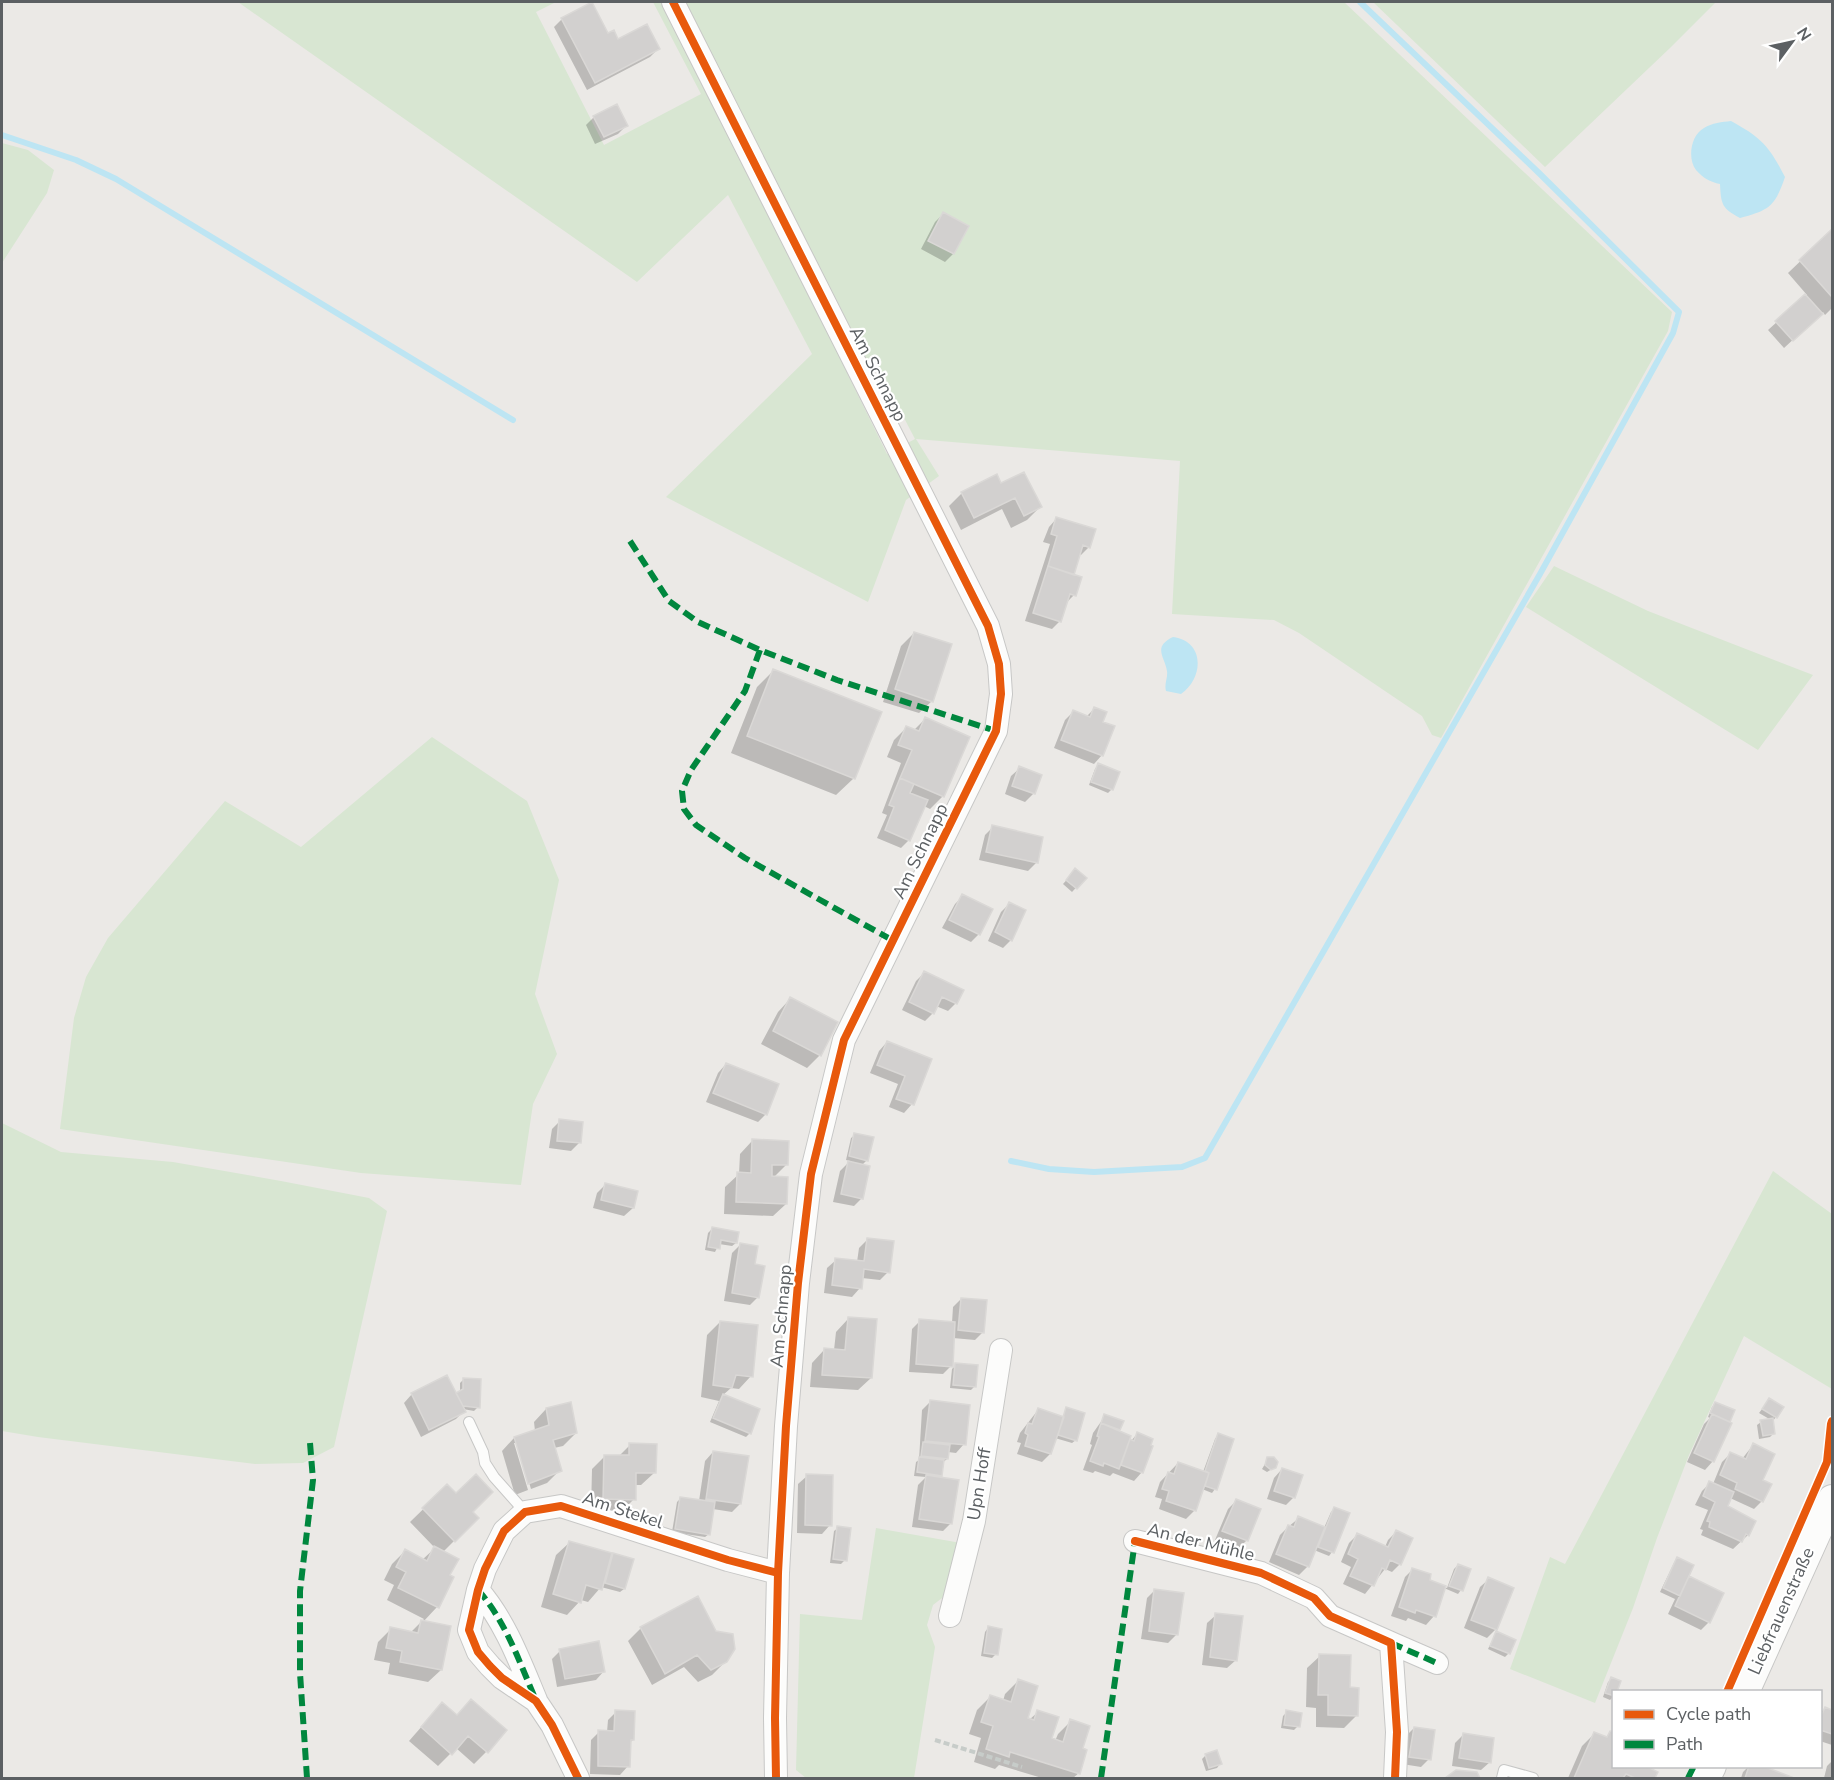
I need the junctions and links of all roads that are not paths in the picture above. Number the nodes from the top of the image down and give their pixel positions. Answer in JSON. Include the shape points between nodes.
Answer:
{"nodes":[{"id":1,"x":673,"y":2,"type":"edge"},
{"id":2,"x":1000,"y":1350,"type":"dead end"},
{"id":3,"x":469,"y":1422,"type":"dead end"},
{"id":4,"x":1833,"y":1499,"type":"edge"},
{"id":5,"x":525,"y":1512,"type":"junction"},
{"id":6,"x":1136,"y":1541,"type":"dead end"},
{"id":7,"x":778,"y":1573,"type":"junction"},
{"id":8,"x":478,"y":1590,"type":"junction"},
{"id":9,"x":950,"y":1616,"type":"dead end"},
{"id":10,"x":1392,"y":1643,"type":"junction"},
{"id":11,"x":1437,"y":1664,"type":"dead end"},
{"id":12,"x":1746,"y":1690,"type":"edge"},
{"id":13,"x":536,"y":1701,"type":"junction"},
{"id":14,"x":578,"y":1779,"type":"edge"},
{"id":15,"x":776,"y":1779,"type":"edge"},
{"id":16,"x":1395,"y":1779,"type":"edge"},
{"id":17,"x":1502,"y":1779,"type":"edge"},
{"id":18,"x":1533,"y":1779,"type":"edge"}],
"edges":[{"from":1,"to":7,"type":"street","name":"Am Schnapp","via":[[988,626],[999,664],[1001,694],[996,731],[844,1040],[811,1174],[786,1426]]},
{"from":2,"to":9,"type":"street","name":"Upn Hoff","via":[[974,1521]]},
{"from":3,"to":5,"type":"lane","via":[[485,1463]]},
{"from":4,"to":12,"type":"street","name":"Liebfrauenstraße"},
{"from":5,"to":7,"type":"street","name":"Am Stekel","via":[[561,1506]]},
{"from":5,"to":8,"type":"street","via":[[504,1531]]},
{"from":6,"to":10,"type":"street","name":"An der Mühle","via":[[1261,1573],[1314,1598],[1330,1616]]},
{"from":7,"to":15,"type":"street","name":"Am Schnapp"},
{"from":8,"to":13,"type":"street","via":[[511,1641]]},
{"from":8,"to":13,"type":"street","via":[[469,1630],[478,1652],[502,1678]]},
{"from":10,"to":11,"type":"street","name":"An der Mühle"},
{"from":10,"to":16,"type":"street","via":[[1397,1732]]},
{"from":13,"to":14,"type":"street"},
{"from":17,"to":18,"type":"lane","via":[[1503,1770]]}]}
